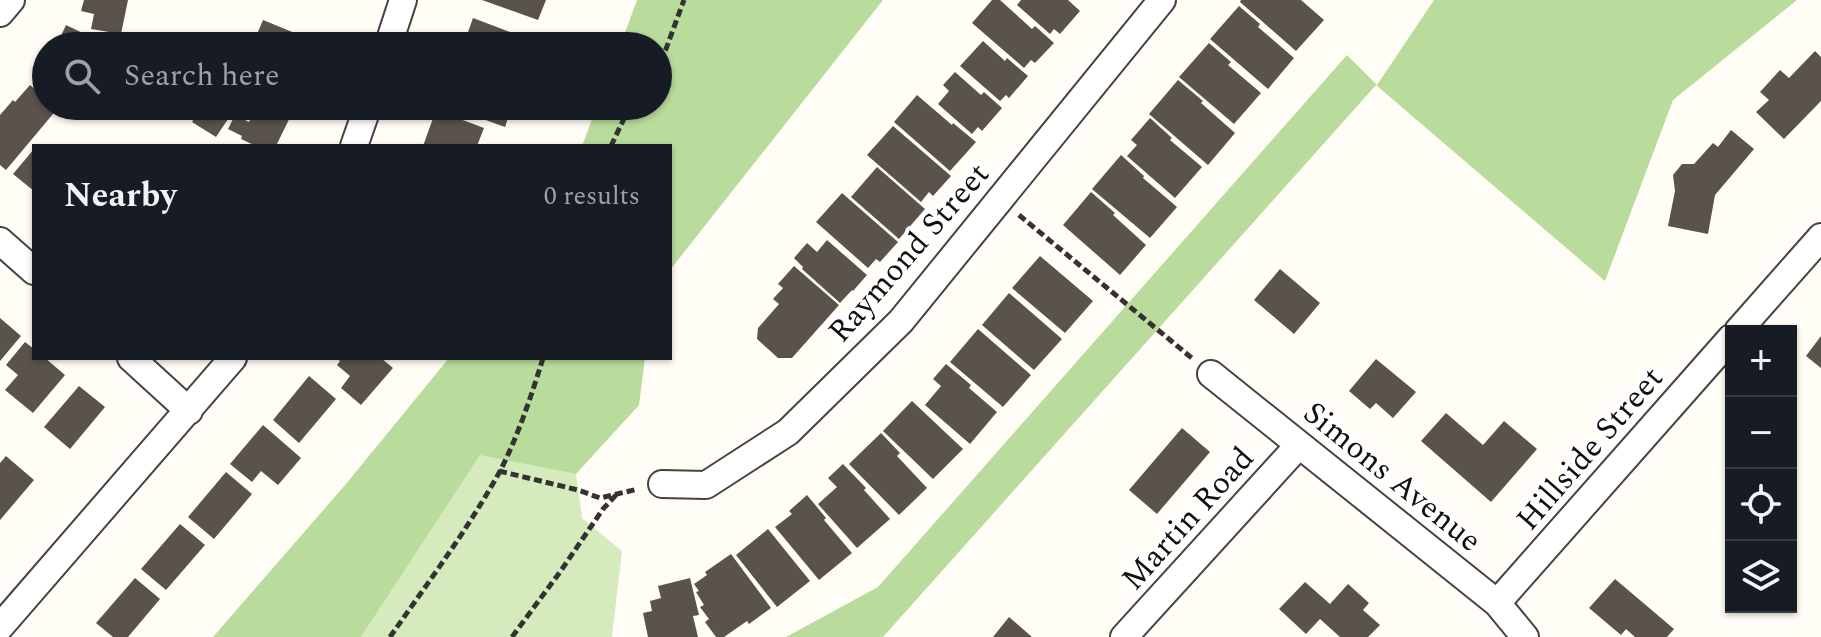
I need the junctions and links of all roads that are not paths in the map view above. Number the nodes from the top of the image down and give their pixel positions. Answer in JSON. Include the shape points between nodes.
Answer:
{"nodes":[{"id":1,"x":11,"y":0,"type":"edge"},
{"id":2,"x":403,"y":0,"type":"edge"},
{"id":3,"x":1162,"y":0,"type":"edge"},
{"id":4,"x":0,"y":13,"type":"edge"},
{"id":5,"x":393,"y":32,"type":"edge"},
{"id":6,"x":363,"y":120,"type":"edge"},
{"id":7,"x":355,"y":144,"type":"edge"},
{"id":8,"x":1821,"y":237,"type":"edge"},
{"id":9,"x":0,"y":241,"type":"edge"},
{"id":10,"x":32,"y":269,"type":"edge"},
{"id":11,"x":1743,"y":325,"type":"edge"},
{"id":12,"x":1725,"y":345,"type":"edge"},
{"id":13,"x":133,"y":360,"type":"edge"},
{"id":14,"x":231,"y":360,"type":"edge"},
{"id":15,"x":1211,"y":374,"type":"road end"},
{"id":16,"x":189,"y":411,"type":"junction"},
{"id":17,"x":1299,"y":445,"type":"junction"},
{"id":18,"x":662,"y":484,"type":"road end"},
{"id":19,"x":1497,"y":603,"type":"junction"},
{"id":20,"x":0,"y":627,"type":"edge"},
{"id":21,"x":1124,"y":637,"type":"edge"},
{"id":22,"x":1525,"y":637,"type":"edge"}],
"edges":[{"from":1,"to":4,"type":"street"},
{"from":2,"to":5,"type":"street"},
{"from":3,"to":18,"type":"street","name":"Raymond Street","via":[[901,321],[788,432],[706,485]]},
{"from":6,"to":7,"type":"street"},
{"from":8,"to":11,"type":"street"},
{"from":9,"to":10,"type":"street"},
{"from":12,"to":19,"type":"street","name":"Hillside Street"},
{"from":13,"to":16,"type":"street"},
{"from":14,"to":16,"type":"street"},
{"from":15,"to":17,"type":"street","name":"Simons Avenue"},
{"from":16,"to":20,"type":"street"},
{"from":17,"to":19,"type":"street","name":"Simons Avenue"},
{"from":17,"to":21,"type":"street","name":"Martin Road"},
{"from":19,"to":22,"type":"street","name":"Simons Avenue"}]}
